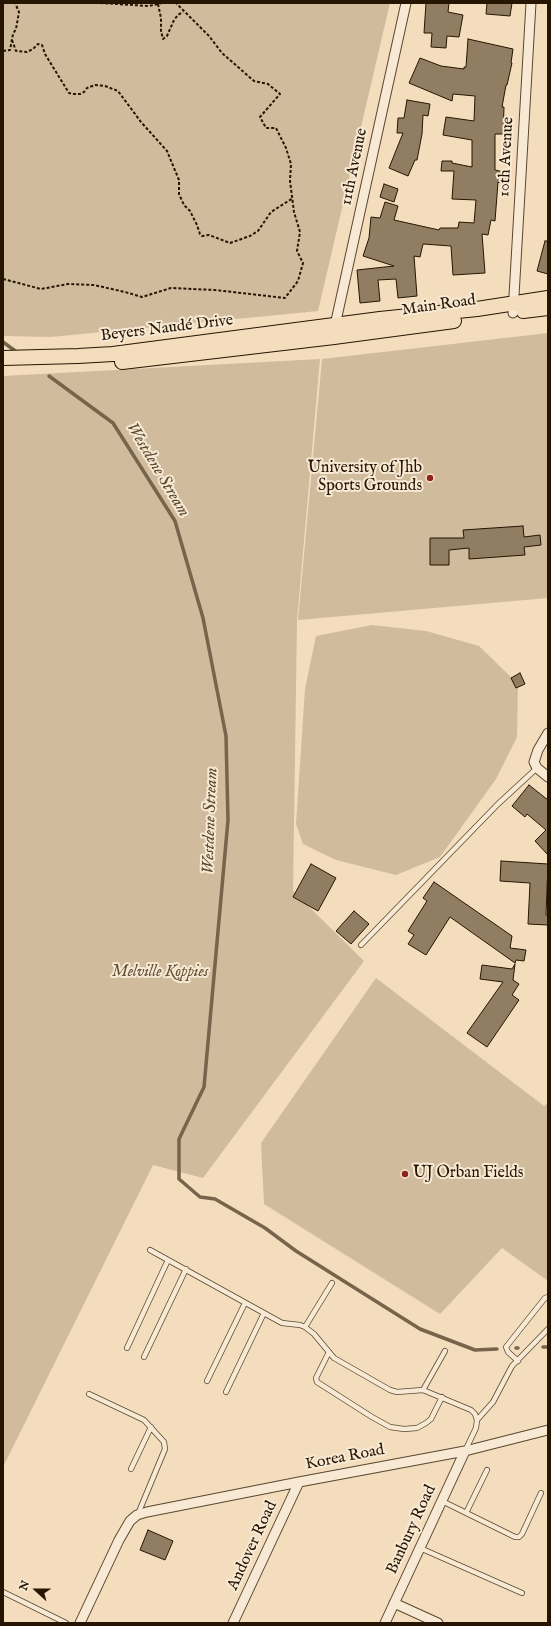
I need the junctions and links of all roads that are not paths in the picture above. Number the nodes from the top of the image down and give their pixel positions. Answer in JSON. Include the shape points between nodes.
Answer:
{"nodes":[{"id":1,"x":406,"y":3,"type":"edge"},
{"id":2,"x":531,"y":3,"type":"edge"},
{"id":3,"x":548,"y":298,"type":"edge"},
{"id":4,"x":514,"y":308,"type":"junction"},
{"id":5,"x":548,"y":308,"type":"edge"},
{"id":6,"x":334,"y":331,"type":"junction"},
{"id":7,"x":3,"y":358,"type":"edge"},
{"id":8,"x":3,"y":366,"type":"edge"},
{"id":9,"x":548,"y":733,"type":"edge"},
{"id":10,"x":537,"y":768,"type":"junction"},
{"id":11,"x":548,"y":777,"type":"edge"},
{"id":12,"x":361,"y":946,"type":"dead end"},
{"id":13,"x":150,"y":1250,"type":"dead end"},
{"id":14,"x":168,"y":1260,"type":"junction"},
{"id":15,"x":186,"y":1269,"type":"junction"},
{"id":16,"x":332,"y":1282,"type":"dead end"},
{"id":17,"x":548,"y":1297,"type":"edge"},
{"id":18,"x":245,"y":1303,"type":"junction"},
{"id":19,"x":264,"y":1314,"type":"junction"},
{"id":20,"x":305,"y":1328,"type":"junction"},
{"id":21,"x":548,"y":1328,"type":"edge"},
{"id":22,"x":127,"y":1348,"type":"dead end"},
{"id":23,"x":445,"y":1351,"type":"dead end"},
{"id":24,"x":329,"y":1352,"type":"junction"},
{"id":25,"x":144,"y":1357,"type":"dead end"},
{"id":26,"x":518,"y":1361,"type":"junction"},
{"id":27,"x":207,"y":1381,"type":"dead end"},
{"id":28,"x":423,"y":1390,"type":"junction"},
{"id":29,"x":226,"y":1392,"type":"dead end"},
{"id":30,"x":89,"y":1394,"type":"dead end"},
{"id":31,"x":442,"y":1397,"type":"junction"},
{"id":32,"x":477,"y":1420,"type":"junction"},
{"id":33,"x":151,"y":1427,"type":"junction"},
{"id":34,"x":548,"y":1430,"type":"edge"},
{"id":35,"x":465,"y":1451,"type":"junction"},
{"id":36,"x":131,"y":1469,"type":"dead end"},
{"id":37,"x":488,"y":1470,"type":"dead end"},
{"id":38,"x":299,"y":1482,"type":"junction"},
{"id":39,"x":541,"y":1493,"type":"dead end"},
{"id":40,"x":442,"y":1501,"type":"junction"},
{"id":41,"x":466,"y":1513,"type":"junction"},
{"id":42,"x":137,"y":1516,"type":"junction"},
{"id":43,"x":420,"y":1548,"type":"junction"},
{"id":44,"x":3,"y":1592,"type":"edge"},
{"id":45,"x":522,"y":1593,"type":"dead end"},
{"id":46,"x":394,"y":1603,"type":"junction"},
{"id":47,"x":66,"y":1623,"type":"edge"},
{"id":48,"x":80,"y":1623,"type":"edge"},
{"id":49,"x":233,"y":1623,"type":"edge"},
{"id":50,"x":385,"y":1623,"type":"edge"},
{"id":51,"x":438,"y":1623,"type":"edge"}],
"edges":[{"from":1,"to":6,"type":"street","name":"11th Avenue"},
{"from":2,"to":4,"type":"street","name":"10th Avenue"},
{"from":3,"to":4,"type":"main road","name":"Main Road"},
{"from":4,"to":5,"type":"main road","name":"Main Road"},
{"from":4,"to":6,"type":"main road","name":"Main Road"},
{"from":6,"to":7,"type":"main road","name":"Beyers Naudé Drive","via":[[113,354]]},
{"from":6,"to":8,"type":"main road","name":"Beyers Naudé Drive","via":[[114,363],[50,367]]},
{"from":9,"to":10,"type":"street","via":[[535,758]]},
{"from":10,"to":11,"type":"street"},
{"from":10,"to":12,"type":"lane","via":[[488,813]]},
{"from":13,"to":14,"type":"lane"},
{"from":14,"to":15,"type":"lane"},
{"from":14,"to":22,"type":"lane"},
{"from":15,"to":18,"type":"lane"},
{"from":15,"to":25,"type":"lane"},
{"from":16,"to":20,"type":"lane"},
{"from":17,"to":26,"type":"lane","via":[[506,1347]]},
{"from":18,"to":19,"type":"lane"},
{"from":18,"to":27,"type":"lane"},
{"from":19,"to":20,"type":"lane","via":[[282,1323]]},
{"from":19,"to":29,"type":"lane"},
{"from":20,"to":24,"type":"lane","via":[[314,1334]]},
{"from":21,"to":26,"type":"lane"},
{"from":23,"to":28,"type":"lane"},
{"from":24,"to":28,"type":"lane","via":[[334,1358],[390,1390]]},
{"from":24,"to":31,"type":"lane","via":[[316,1378],[317,1382],[390,1427],[416,1428],[426,1423],[431,1419]]},
{"from":26,"to":32,"type":"lane","via":[[509,1370],[493,1402]]},
{"from":28,"to":31,"type":"lane"},
{"from":30,"to":33,"type":"lane","via":[[144,1420]]},
{"from":31,"to":32,"type":"lane","via":[[470,1410]]},
{"from":32,"to":35,"type":"lane"},
{"from":33,"to":36,"type":"lane"},
{"from":33,"to":42,"type":"lane","via":[[164,1442],[165,1449]]},
{"from":34,"to":35,"type":"street","name":"Korea Road"},
{"from":35,"to":38,"type":"street","name":"Korea Road"},
{"from":35,"to":40,"type":"street","name":"Banbury Road"},
{"from":37,"to":41,"type":"lane"},
{"from":38,"to":42,"type":"street","name":"Korea Road"},
{"from":38,"to":49,"type":"street","name":"Andover Road"},
{"from":39,"to":41,"type":"lane","via":[[519,1536]]},
{"from":40,"to":41,"type":"lane"},
{"from":40,"to":43,"type":"street","name":"Banbury Road"},
{"from":42,"to":48,"type":"street","via":[[130,1521],[119,1540]]},
{"from":43,"to":45,"type":"lane"},
{"from":43,"to":46,"type":"street","name":"Banbury Road"},
{"from":44,"to":47,"type":"lane"},
{"from":46,"to":50,"type":"street","name":"Banbury Road"},
{"from":46,"to":51,"type":"street"}]}
